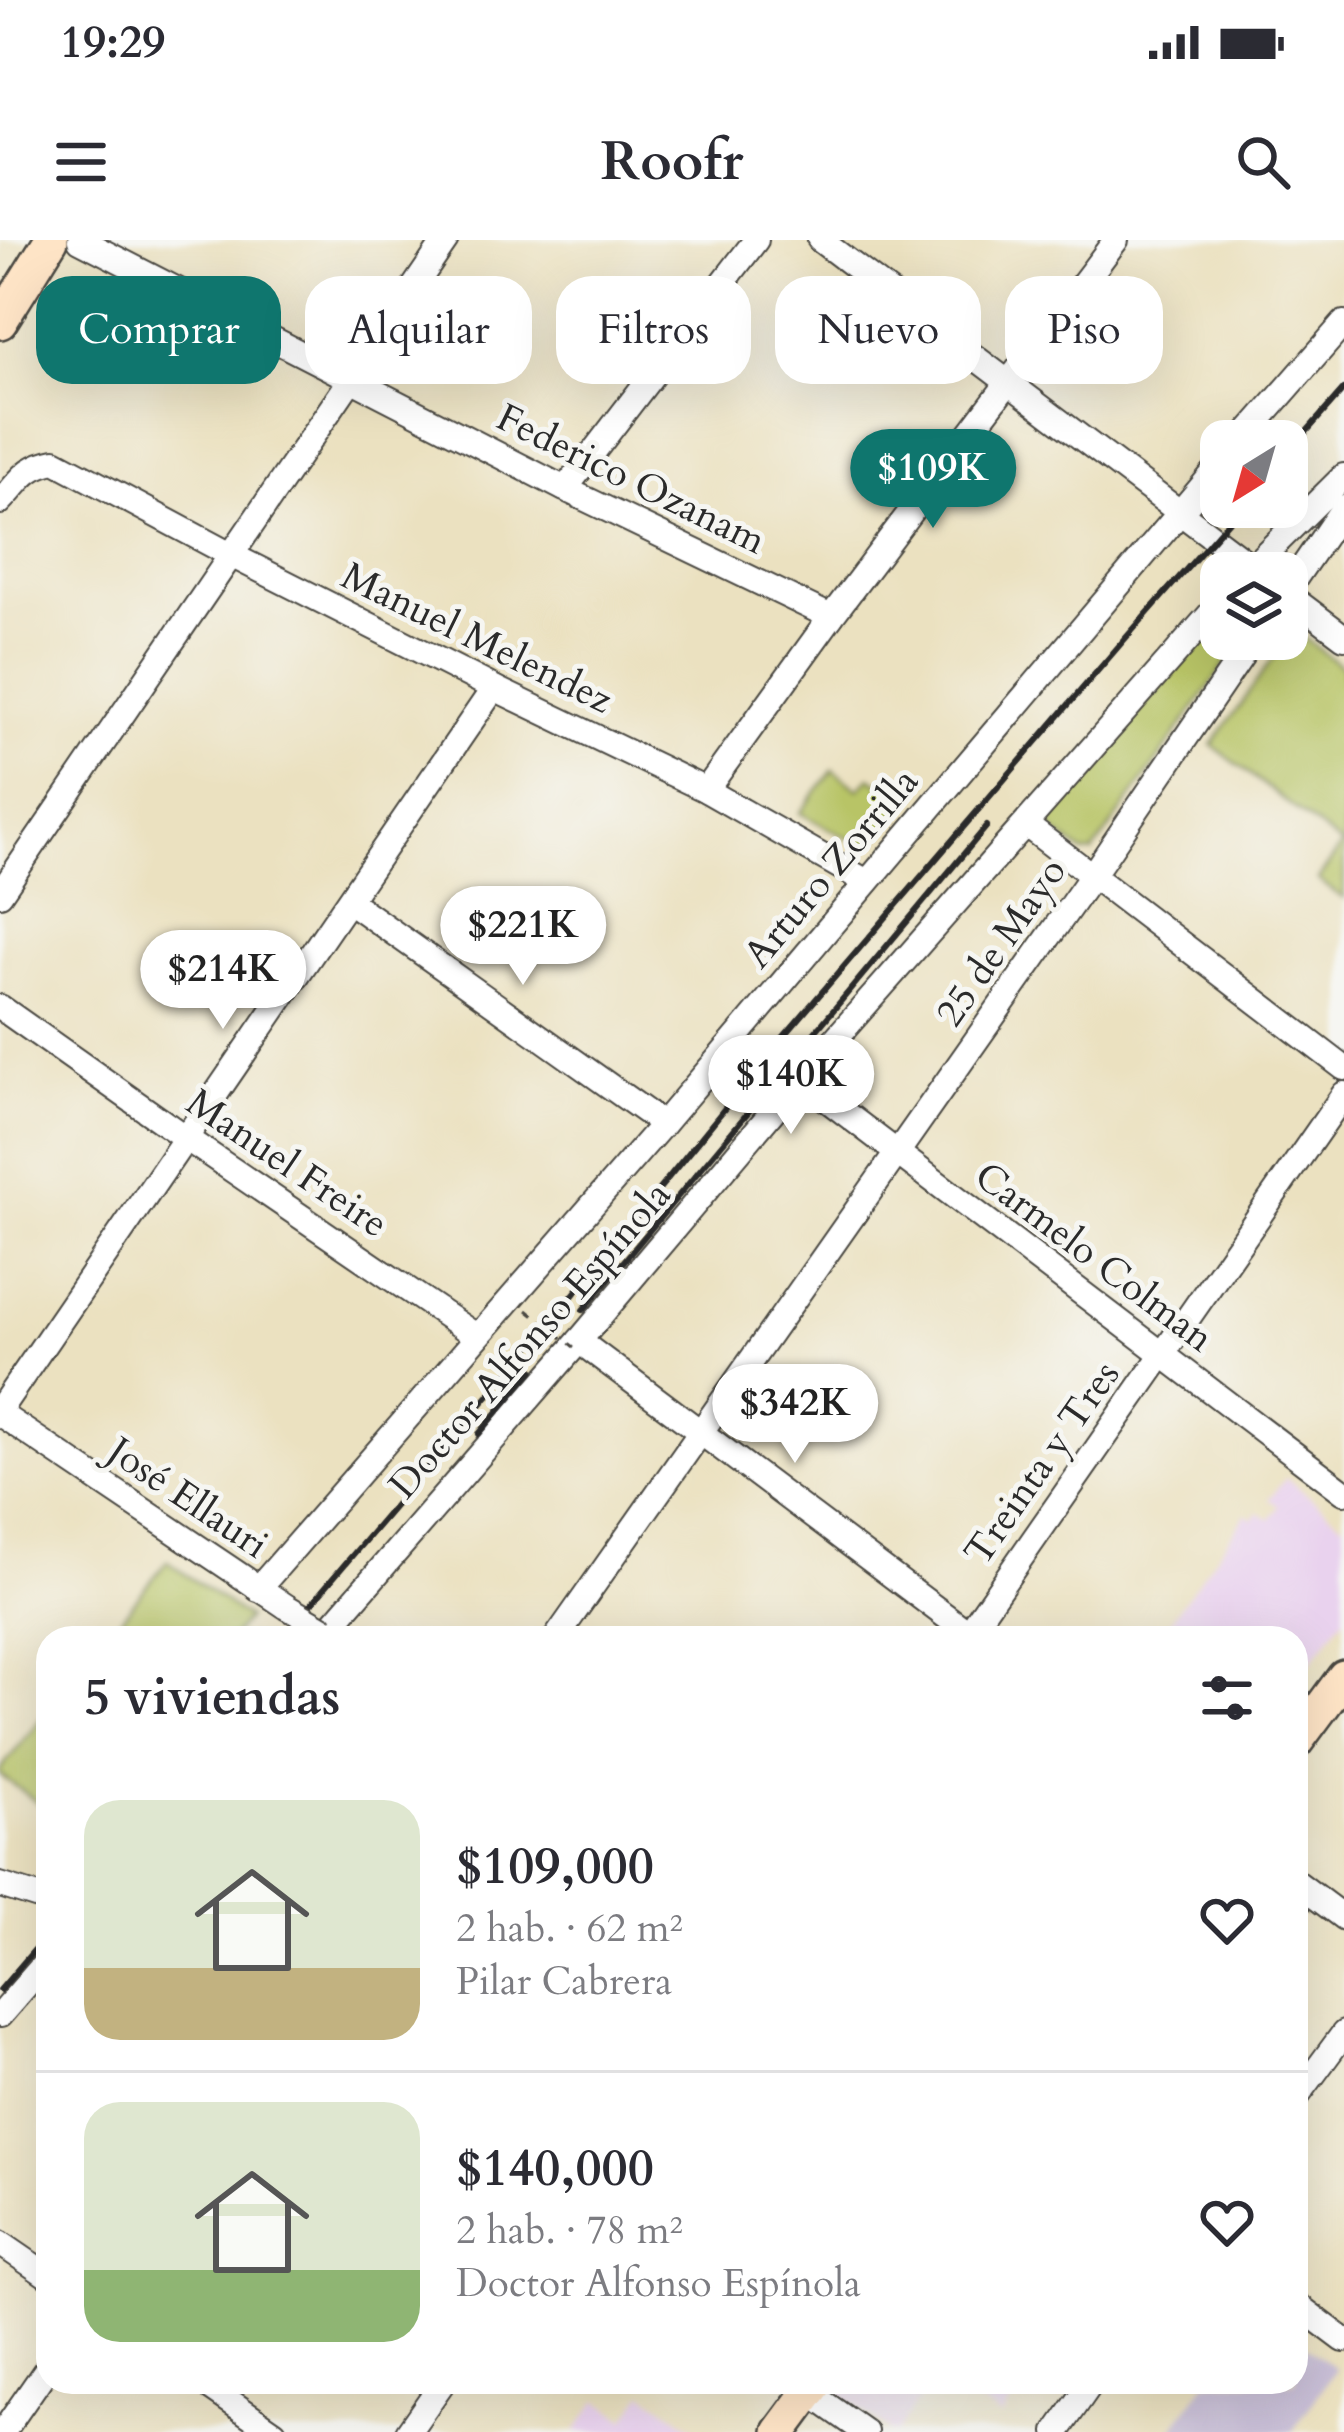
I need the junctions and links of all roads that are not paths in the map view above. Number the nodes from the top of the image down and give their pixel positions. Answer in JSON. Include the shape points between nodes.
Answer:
{"nodes":[{"id":1,"x":51,"y":240,"type":"edge"},
{"id":2,"x":80,"y":240,"type":"edge"},
{"id":3,"x":446,"y":240,"type":"edge"},
{"id":4,"x":756,"y":240,"type":"edge"},
{"id":5,"x":820,"y":240,"type":"edge"},
{"id":6,"x":1116,"y":240,"type":"edge"},
{"id":7,"x":422,"y":276,"type":"edge"},
{"id":8,"x":1089,"y":276,"type":"edge"},
{"id":9,"x":0,"y":322,"type":"edge"},
{"id":10,"x":1344,"y":323,"type":"edge"},
{"id":11,"x":305,"y":355,"type":"edge"},
{"id":12,"x":1005,"y":378,"type":"edge"},
{"id":13,"x":349,"y":384,"type":"edge"},
{"id":14,"x":362,"y":384,"type":"edge"},
{"id":15,"x":1007,"y":384,"type":"edge"},
{"id":16,"x":1013,"y":384,"type":"edge"},
{"id":17,"x":1259,"y":420,"type":"edge"},
{"id":18,"x":1344,"y":476,"type":"edge"},
{"id":19,"x":1200,"y":488,"type":"edge"},
{"id":20,"x":565,"y":489,"type":"junction"},
{"id":21,"x":0,"y":502,"type":"edge"},
{"id":22,"x":1344,"y":507,"type":"edge"},
{"id":23,"x":1180,"y":511,"type":"junction"},
{"id":24,"x":1230,"y":552,"type":"edge"},
{"id":25,"x":1271,"y":552,"type":"edge"},
{"id":26,"x":231,"y":555,"type":"junction"},
{"id":27,"x":1308,"y":561,"type":"edge"},
{"id":28,"x":1308,"y":609,"type":"edge"},
{"id":29,"x":831,"y":617,"type":"junction"},
{"id":30,"x":1200,"y":626,"type":"edge"},
{"id":31,"x":1344,"y":637,"type":"edge"},
{"id":32,"x":1239,"y":660,"type":"edge"},
{"id":33,"x":494,"y":688,"type":"junction"},
{"id":34,"x":706,"y":790,"type":"junction"},
{"id":35,"x":1026,"y":825,"type":"junction"},
{"id":36,"x":1091,"y":877,"type":"junction"},
{"id":37,"x":867,"y":882,"type":"junction"},
{"id":38,"x":0,"y":894,"type":"edge"},
{"id":39,"x":350,"y":901,"type":"junction"},
{"id":40,"x":0,"y":1007,"type":"edge"},
{"id":41,"x":1344,"y":1068,"type":"edge"},
{"id":42,"x":800,"y":1079,"type":"junction"},
{"id":43,"x":1344,"y":1094,"type":"edge"},
{"id":44,"x":663,"y":1124,"type":"junction"},
{"id":45,"x":187,"y":1139,"type":"junction"},
{"id":46,"x":897,"y":1152,"type":"junction"},
{"id":47,"x":476,"y":1336,"type":"junction"},
{"id":48,"x":576,"y":1344,"type":"junction"},
{"id":49,"x":1162,"y":1354,"type":"junction"},
{"id":50,"x":0,"y":1412,"type":"edge"},
{"id":51,"x":700,"y":1433,"type":"junction"},
{"id":52,"x":1344,"y":1492,"type":"edge"},
{"id":53,"x":258,"y":1589,"type":"junction"},
{"id":54,"x":316,"y":1626,"type":"edge"},
{"id":55,"x":335,"y":1626,"type":"edge"},
{"id":56,"x":564,"y":1626,"type":"edge"},
{"id":57,"x":957,"y":1626,"type":"edge"},
{"id":58,"x":977,"y":1626,"type":"edge"},
{"id":59,"x":1344,"y":1677,"type":"edge"},
{"id":60,"x":1308,"y":1726,"type":"edge"},
{"id":61,"x":0,"y":1885,"type":"edge"},
{"id":62,"x":1308,"y":1891,"type":"edge"},
{"id":63,"x":36,"y":1896,"type":"edge"},
{"id":64,"x":1344,"y":1918,"type":"edge"},
{"id":65,"x":36,"y":1974,"type":"edge"},
{"id":66,"x":0,"y":2014,"type":"edge"},
{"id":67,"x":1344,"y":2033,"type":"edge"},
{"id":68,"x":1308,"y":2082,"type":"edge"},
{"id":69,"x":0,"y":2243,"type":"edge"},
{"id":70,"x":36,"y":2268,"type":"edge"},
{"id":71,"x":1308,"y":2313,"type":"edge"},
{"id":72,"x":1344,"y":2340,"type":"edge"},
{"id":73,"x":36,"y":2384,"type":"edge"},
{"id":74,"x":219,"y":2394,"type":"edge"},
{"id":75,"x":434,"y":2394,"type":"edge"},
{"id":76,"x":802,"y":2394,"type":"edge"},
{"id":77,"x":818,"y":2394,"type":"edge"},
{"id":78,"x":1084,"y":2394,"type":"edge"},
{"id":79,"x":3,"y":2432,"type":"edge"},
{"id":80,"x":274,"y":2432,"type":"edge"},
{"id":81,"x":408,"y":2432,"type":"edge"},
{"id":82,"x":780,"y":2432,"type":"edge"},
{"id":83,"x":865,"y":2432,"type":"edge"},
{"id":84,"x":1057,"y":2432,"type":"edge"}],
"edges":[{"from":1,"to":9,"type":"street"},
{"from":2,"to":11,"type":"street","name":"Federico Ozanam"},
{"from":3,"to":7,"type":"street"},
{"from":4,"to":20,"type":"street"},
{"from":5,"to":12,"type":"street"},
{"from":6,"to":8,"type":"street"},
{"from":10,"to":17,"type":"street"},
{"from":13,"to":26,"type":"street"},
{"from":14,"to":20,"type":"street","name":"Federico Ozanam"},
{"from":15,"to":29,"type":"street"},
{"from":16,"to":23,"type":"street"},
{"from":18,"to":25,"type":"street"},
{"from":19,"to":23,"type":"street","name":"Arturo Zorrilla"},
{"from":20,"to":29,"type":"street","name":"Federico Ozanam"},
{"from":21,"to":26,"type":"street","name":"Manuel Melendez","via":[[22,475],[55,461]]},
{"from":22,"to":27,"type":"street"},
{"from":23,"to":24,"type":"street"},
{"from":23,"to":37,"type":"street","name":"Arturo Zorrilla"},
{"from":26,"to":33,"type":"street","name":"Manuel Melendez"},
{"from":26,"to":38,"type":"street"},
{"from":28,"to":31,"type":"street"},
{"from":29,"to":34,"type":"street"},
{"from":30,"to":35,"type":"street","name":"Doctor Alfonso Espínola"},
{"from":32,"to":36,"type":"street","name":"25 de Mayo"},
{"from":33,"to":34,"type":"street","name":"Manuel Melendez"},
{"from":33,"to":39,"type":"street"},
{"from":34,"to":37,"type":"street","name":"Manuel Melendez"},
{"from":35,"to":36,"type":"street"},
{"from":35,"to":42,"type":"street","name":"Doctor Alfonso Espínola"},
{"from":36,"to":41,"type":"street"},
{"from":36,"to":46,"type":"street","name":"25 de Mayo"},
{"from":37,"to":44,"type":"street","name":"Arturo Zorrilla"},
{"from":39,"to":44,"type":"street"},
{"from":39,"to":45,"type":"street"},
{"from":40,"to":45,"type":"street","name":"Manuel Freire"},
{"from":42,"to":46,"type":"street","name":"Carmelo Colman"},
{"from":42,"to":48,"type":"street","name":"Doctor Alfonso Espínola"},
{"from":43,"to":49,"type":"street","name":"Treinta y Tres"},
{"from":44,"to":47,"type":"street","name":"Arturo Zorrilla"},
{"from":45,"to":47,"type":"street","name":"Manuel Freire"},
{"from":45,"to":50,"type":"street"},
{"from":46,"to":49,"type":"street","name":"Carmelo Colman"},
{"from":46,"to":51,"type":"street","name":"25 de Mayo"},
{"from":47,"to":53,"type":"street","name":"Arturo Zorrilla"},
{"from":48,"to":51,"type":"street"},
{"from":48,"to":55,"type":"street","name":"Doctor Alfonso Espínola"},
{"from":49,"to":52,"type":"street","name":"Carmelo Colman"},
{"from":49,"to":58,"type":"street","name":"Treinta y Tres"},
{"from":50,"to":53,"type":"street","name":"José Ellauri"},
{"from":51,"to":56,"type":"street","name":"25 de Mayo"},
{"from":51,"to":57,"type":"street"},
{"from":53,"to":54,"type":"street","name":"José Ellauri","bridge":true},
{"from":59,"to":60,"type":"street"},
{"from":61,"to":63,"type":"street"},
{"from":62,"to":64,"type":"street"},
{"from":65,"to":66,"type":"street"},
{"from":67,"to":68,"type":"street"},
{"from":69,"to":70,"type":"street"},
{"from":71,"to":72,"type":"street"},
{"from":73,"to":79,"type":"street"},
{"from":74,"to":80,"type":"street"},
{"from":75,"to":81,"type":"street"},
{"from":76,"to":82,"type":"street"},
{"from":77,"to":83,"type":"street"},
{"from":78,"to":84,"type":"street"}]}
